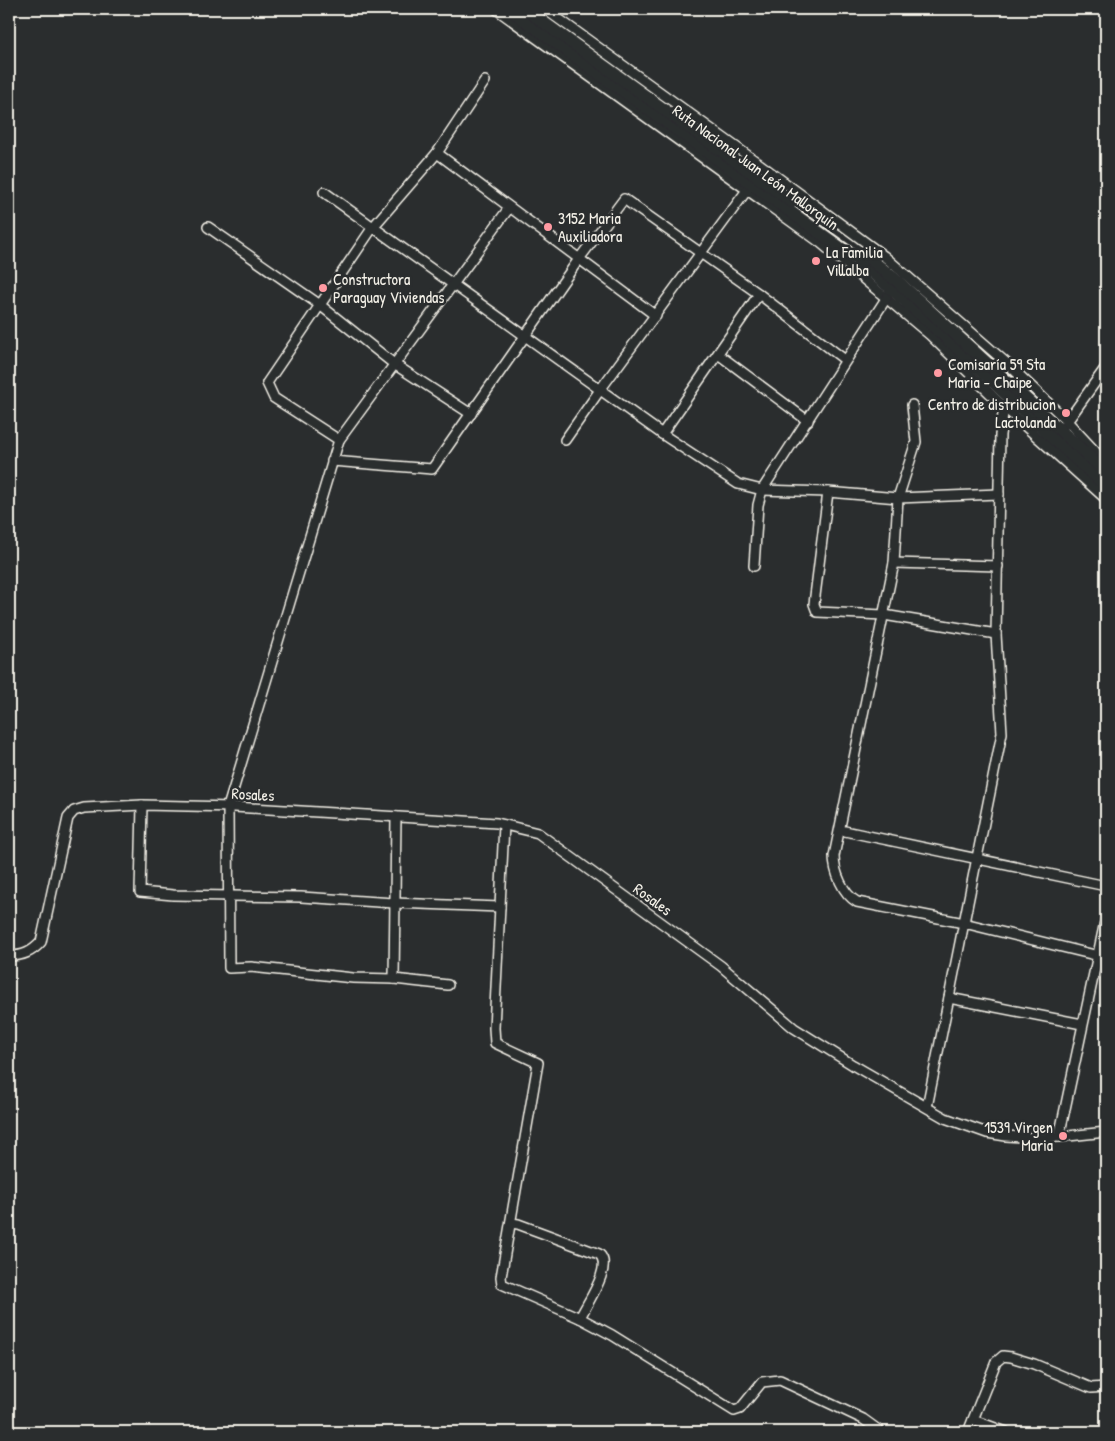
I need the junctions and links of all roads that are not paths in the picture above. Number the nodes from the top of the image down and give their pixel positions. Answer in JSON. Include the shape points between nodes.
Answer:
{"nodes":[{"id":1,"x":496,"y":9,"type":"edge"},
{"id":2,"x":509,"y":9,"type":"edge"},
{"id":3,"x":525,"y":9,"type":"edge"},
{"id":4,"x":545,"y":9,"type":"edge"},
{"id":5,"x":485,"y":81,"type":"dead end"},
{"id":6,"x":437,"y":153,"type":"junction"},
{"id":7,"x":752,"y":183,"type":"junction"},
{"id":8,"x":324,"y":192,"type":"dead end"},
{"id":9,"x":509,"y":208,"type":"junction"},
{"id":10,"x":208,"y":227,"type":"dead end"},
{"id":11,"x":373,"y":227,"type":"junction"},
{"id":12,"x":700,"y":253,"type":"junction"},
{"id":13,"x":579,"y":259,"type":"junction"},
{"id":14,"x":452,"y":284,"type":"junction"},
{"id":15,"x":894,"y":285,"type":"junction"},
{"id":16,"x":759,"y":294,"type":"junction"},
{"id":17,"x":320,"y":305,"type":"junction"},
{"id":18,"x":656,"y":316,"type":"junction"},
{"id":19,"x":526,"y":337,"type":"junction"},
{"id":20,"x":718,"y":354,"type":"junction"},
{"id":21,"x":845,"y":360,"type":"junction"},
{"id":22,"x":394,"y":364,"type":"junction"},
{"id":23,"x":1106,"y":367,"type":"edge"},
{"id":24,"x":999,"y":386,"type":"junction"},
{"id":25,"x":600,"y":390,"type":"junction"},
{"id":26,"x":1007,"y":402,"type":"junction"},
{"id":27,"x":912,"y":405,"type":"dead end"},
{"id":28,"x":471,"y":414,"type":"junction"},
{"id":29,"x":808,"y":421,"type":"junction"},
{"id":30,"x":1063,"y":428,"type":"junction"},
{"id":31,"x":662,"y":434,"type":"junction"},
{"id":32,"x":339,"y":440,"type":"junction"},
{"id":33,"x":565,"y":440,"type":"dead end"},
{"id":34,"x":332,"y":461,"type":"junction"},
{"id":35,"x":1106,"y":463,"type":"edge"},
{"id":36,"x":1085,"y":467,"type":"junction"},
{"id":37,"x":1106,"y":472,"type":"edge"},
{"id":38,"x":1106,"y":486,"type":"edge"},
{"id":39,"x":762,"y":490,"type":"junction"},
{"id":40,"x":828,"y":492,"type":"junction"},
{"id":41,"x":999,"y":494,"type":"junction"},
{"id":42,"x":898,"y":498,"type":"junction"},
{"id":43,"x":1106,"y":499,"type":"edge"},
{"id":44,"x":894,"y":563,"type":"junction"},
{"id":45,"x":754,"y":566,"type":"dead end"},
{"id":46,"x":998,"y":566,"type":"junction"},
{"id":47,"x":884,"y":615,"type":"junction"},
{"id":48,"x":996,"y":634,"type":"junction"},
{"id":49,"x":142,"y":805,"type":"junction"},
{"id":50,"x":228,"y":807,"type":"junction"},
{"id":51,"x":396,"y":817,"type":"junction"},
{"id":52,"x":504,"y":824,"type":"junction"},
{"id":53,"x":840,"y":830,"type":"junction"},
{"id":54,"x":977,"y":858,"type":"junction"},
{"id":55,"x":1106,"y":886,"type":"edge"},
{"id":56,"x":228,"y":895,"type":"junction"},
{"id":57,"x":394,"y":904,"type":"junction"},
{"id":58,"x":500,"y":907,"type":"junction"},
{"id":59,"x":1106,"y":917,"type":"edge"},
{"id":60,"x":964,"y":924,"type":"junction"},
{"id":61,"x":9,"y":956,"type":"edge"},
{"id":62,"x":1099,"y":956,"type":"junction"},
{"id":63,"x":394,"y":979,"type":"junction"},
{"id":64,"x":448,"y":985,"type":"dead end"},
{"id":65,"x":949,"y":998,"type":"junction"},
{"id":66,"x":1082,"y":1024,"type":"junction"},
{"id":67,"x":927,"y":1107,"type":"junction"},
{"id":68,"x":1106,"y":1132,"type":"edge"},
{"id":69,"x":1059,"y":1137,"type":"junction"},
{"id":70,"x":511,"y":1223,"type":"junction"},
{"id":71,"x":580,"y":1318,"type":"junction"},
{"id":72,"x":1106,"y":1387,"type":"edge"},
{"id":73,"x":973,"y":1420,"type":"junction"},
{"id":74,"x":881,"y":1432,"type":"edge"},
{"id":75,"x":968,"y":1432,"type":"edge"},
{"id":76,"x":1006,"y":1432,"type":"edge"}],
"edges":[{"from":1,"to":7,"type":"street"},
{"from":2,"to":7,"type":"highway","name":"Ruta Nacional Juan León Mallorquín"},
{"from":3,"to":7,"type":"highway","name":"Ruta Nacional Juan León Mallorquín"},
{"from":4,"to":15,"type":"street","via":[[884,256]]},
{"from":5,"to":6,"type":"street"},
{"from":6,"to":9,"type":"street"},
{"from":6,"to":11,"type":"street"},
{"from":7,"to":12,"type":"street"},
{"from":7,"to":15,"type":"highway","name":"Ruta Nacional Juan León Mallorquín"},
{"from":7,"to":15,"type":"street","via":[[821,243]]},
{"from":8,"to":11,"type":"street"},
{"from":9,"to":13,"type":"street"},
{"from":9,"to":14,"type":"street"},
{"from":10,"to":17,"type":"street"},
{"from":11,"to":14,"type":"street"},
{"from":11,"to":17,"type":"street"},
{"from":12,"to":13,"type":"street","via":[[624,199]]},
{"from":12,"to":16,"type":"street"},
{"from":12,"to":18,"type":"street"},
{"from":13,"to":18,"type":"street"},
{"from":13,"to":19,"type":"street"},
{"from":14,"to":19,"type":"street"},
{"from":14,"to":22,"type":"street"},
{"from":15,"to":21,"type":"street"},
{"from":15,"to":24,"type":"highway","name":"Ruta Nacional Juan León Mallorquín"},
{"from":15,"to":26,"type":"street","via":[[930,334]]},
{"from":15,"to":30,"type":"highway","name":"Ruta Nacional Juan León Mallorquín"},
{"from":16,"to":20,"type":"street"},
{"from":16,"to":21,"type":"street"},
{"from":17,"to":22,"type":"street"},
{"from":17,"to":32,"type":"street","via":[[267,383],[274,398]]},
{"from":18,"to":25,"type":"street"},
{"from":19,"to":25,"type":"street"},
{"from":19,"to":28,"type":"street"},
{"from":20,"to":29,"type":"street"},
{"from":20,"to":31,"type":"street"},
{"from":21,"to":29,"type":"street"},
{"from":22,"to":28,"type":"street"},
{"from":22,"to":32,"type":"street"},
{"from":23,"to":30,"type":"street"},
{"from":24,"to":26,"type":"highway","name":"Ruta Nacional Juan León Mallorquín"},
{"from":24,"to":30,"type":"street","via":[[1012,392],[1055,432]]},
{"from":25,"to":31,"type":"street"},
{"from":25,"to":33,"type":"street"},
{"from":26,"to":36,"type":"highway","name":"Ruta Nacional Juan León Mallorquín"},
{"from":26,"to":41,"type":"street","via":[[1000,435]]},
{"from":26,"to":43,"type":"street"},
{"from":27,"to":42,"type":"street","via":[[916,442]]},
{"from":28,"to":34,"type":"street","via":[[432,469]]},
{"from":29,"to":39,"type":"street"},
{"from":30,"to":35,"type":"street"},
{"from":30,"to":36,"type":"street"},
{"from":30,"to":37,"type":"highway","name":"Ruta Nacional Juan León Mallorquín"},
{"from":31,"to":39,"type":"street","via":[[738,484]]},
{"from":32,"to":34,"type":"street"},
{"from":34,"to":50,"type":"street"},
{"from":36,"to":38,"type":"highway","name":"Ruta Nacional Juan León Mallorquín"},
{"from":39,"to":40,"type":"street"},
{"from":39,"to":45,"type":"street"},
{"from":40,"to":42,"type":"street"},
{"from":40,"to":47,"type":"street","via":[[814,608],[821,613]]},
{"from":41,"to":42,"type":"street"},
{"from":41,"to":46,"type":"street"},
{"from":42,"to":44,"type":"street"},
{"from":44,"to":46,"type":"street"},
{"from":44,"to":47,"type":"street"},
{"from":46,"to":48,"type":"street"},
{"from":47,"to":48,"type":"street"},
{"from":47,"to":53,"type":"street"},
{"from":48,"to":54,"type":"street","via":[[1002,733]]},
{"from":49,"to":50,"type":"street","name":"Rosales"},
{"from":49,"to":56,"type":"street","via":[[140,892]]},
{"from":49,"to":61,"type":"street","name":"Rosales","via":[[74,811],[68,818],[41,942],[34,950]]},
{"from":50,"to":51,"type":"street","name":"Rosales"},
{"from":50,"to":56,"type":"street"},
{"from":51,"to":52,"type":"street","name":"Rosales"},
{"from":51,"to":57,"type":"street"},
{"from":52,"to":58,"type":"street"},
{"from":52,"to":67,"type":"street","name":"Rosales","via":[[538,833],[721,966],[794,1028]]},
{"from":53,"to":54,"type":"street"},
{"from":53,"to":60,"type":"street","via":[[834,856],[835,869],[850,898]]},
{"from":54,"to":55,"type":"street"},
{"from":54,"to":60,"type":"street"},
{"from":56,"to":57,"type":"street"},
{"from":56,"to":63,"type":"street","via":[[229,968]]},
{"from":57,"to":58,"type":"street"},
{"from":57,"to":63,"type":"street"},
{"from":58,"to":70,"type":"street","via":[[494,1043],[538,1063]]},
{"from":59,"to":62,"type":"street"},
{"from":60,"to":62,"type":"street"},
{"from":60,"to":65,"type":"street"},
{"from":62,"to":66,"type":"street"},
{"from":63,"to":64,"type":"street"},
{"from":65,"to":66,"type":"street"},
{"from":65,"to":67,"type":"street"},
{"from":66,"to":69,"type":"street"},
{"from":67,"to":69,"type":"street","name":"Rosales","via":[[945,1118],[987,1133]]},
{"from":68,"to":69,"type":"street","name":"Rosales"},
{"from":70,"to":71,"type":"street","via":[[502,1284]]},
{"from":70,"to":71,"type":"street","via":[[602,1256],[603,1272]]},
{"from":71,"to":74,"type":"street","via":[[734,1411],[762,1382],[780,1380],[863,1419]]},
{"from":72,"to":73,"type":"street","via":[[1091,1388],[1034,1364],[1002,1356],[996,1362]]},
{"from":73,"to":75,"type":"street"},
{"from":73,"to":76,"type":"street"}]}
